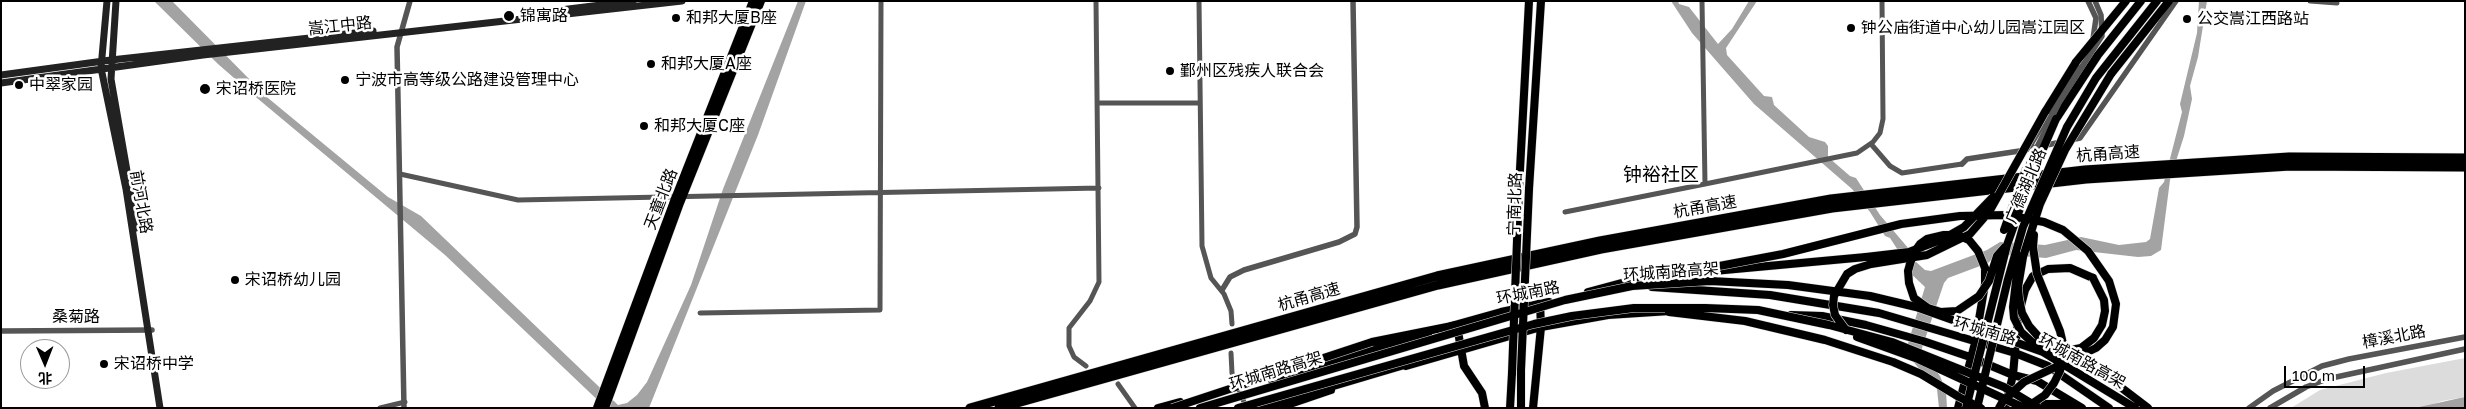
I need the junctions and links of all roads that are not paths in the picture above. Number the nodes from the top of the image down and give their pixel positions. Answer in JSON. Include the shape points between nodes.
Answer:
{"nodes":[{"id":1,"x":107,"y":1,"type":"edge"},
{"id":2,"x":116,"y":1,"type":"edge"},
{"id":3,"x":410,"y":1,"type":"edge"},
{"id":4,"x":633,"y":1,"type":"edge"},
{"id":5,"x":682,"y":1,"type":"edge"},
{"id":6,"x":753,"y":1,"type":"edge"},
{"id":7,"x":761,"y":1,"type":"edge"},
{"id":8,"x":881,"y":1,"type":"edge"},
{"id":9,"x":1096,"y":1,"type":"edge"},
{"id":10,"x":1199,"y":1,"type":"edge"},
{"id":11,"x":1353,"y":1,"type":"edge"},
{"id":12,"x":1529,"y":1,"type":"edge"},
{"id":13,"x":1541,"y":1,"type":"edge"},
{"id":14,"x":1702,"y":1,"type":"edge"},
{"id":15,"x":1882,"y":1,"type":"edge"},
{"id":16,"x":2088,"y":1,"type":"edge"},
{"id":17,"x":2095,"y":1,"type":"edge"},
{"id":18,"x":2126,"y":1,"type":"edge"},
{"id":19,"x":2141,"y":1,"type":"edge"},
{"id":20,"x":2157,"y":1,"type":"edge"},
{"id":21,"x":2169,"y":1,"type":"edge"},
{"id":22,"x":2176,"y":1,"type":"edge"},
{"id":23,"x":2310,"y":1,"type":"edge"},
{"id":24,"x":2337,"y":3,"type":"dead end"},
{"id":25,"x":401,"y":31,"type":"junction"},
{"id":26,"x":111,"y":64,"type":"junction"},
{"id":27,"x":101,"y":65,"type":"junction"},
{"id":28,"x":1,"y":76,"type":"edge"},
{"id":29,"x":1,"y":84,"type":"edge"},
{"id":30,"x":1098,"y":103,"type":"junction"},
{"id":31,"x":1200,"y":103,"type":"junction"},
{"id":32,"x":1871,"y":144,"type":"junction"},
{"id":33,"x":2028,"y":149,"type":"junction"},
{"id":34,"x":2465,"y":158,"type":"edge"},
{"id":35,"x":1962,"y":164,"type":"joint"},
{"id":36,"x":2016,"y":164,"type":"junction"},
{"id":37,"x":2465,"y":167,"type":"edge"},
{"id":38,"x":2026,"y":169,"type":"joint"},
{"id":39,"x":400,"y":174,"type":"junction"},
{"id":40,"x":1705,"y":184,"type":"junction"},
{"id":41,"x":1099,"y":188,"type":"junction"},
{"id":42,"x":879,"y":191,"type":"junction"},
{"id":43,"x":1900,"y":196,"type":"junction"},
{"id":44,"x":680,"y":199,"type":"junction"},
{"id":45,"x":1832,"y":204,"type":"junction"},
{"id":46,"x":1565,"y":212,"type":"dead end"},
{"id":47,"x":2037,"y":213,"type":"junction"},
{"id":48,"x":2023,"y":227,"type":"junction"},
{"id":49,"x":2007,"y":245,"type":"junction"},
{"id":50,"x":654,"y":266,"type":"junction"},
{"id":51,"x":1677,"y":274,"type":"junction"},
{"id":52,"x":1222,"y":290,"type":"junction"},
{"id":53,"x":1565,"y":300,"type":"junction"},
{"id":54,"x":1540,"y":304,"type":"junction"},
{"id":55,"x":1634,"y":308,"type":"junction"},
{"id":56,"x":700,"y":313,"type":"dead end"},
{"id":57,"x":1232,"y":324,"type":"dead end"},
{"id":58,"x":1456,"y":325,"type":"junction"},
{"id":59,"x":1541,"y":327,"type":"junction"},
{"id":60,"x":150,"y":330,"type":"junction"},
{"id":61,"x":1,"y":331,"type":"edge"},
{"id":62,"x":2465,"y":337,"type":"edge"},
{"id":63,"x":1975,"y":342,"type":"junction"},
{"id":64,"x":1460,"y":349,"type":"junction"},
{"id":65,"x":2465,"y":349,"type":"edge"},
{"id":66,"x":1231,"y":353,"type":"dead end"},
{"id":67,"x":2015,"y":353,"type":"junction"},
{"id":68,"x":1441,"y":354,"type":"junction"},
{"id":69,"x":1970,"y":357,"type":"junction"},
{"id":70,"x":1086,"y":366,"type":"dead end"},
{"id":71,"x":2013,"y":375,"type":"junction"},
{"id":72,"x":1118,"y":384,"type":"dead end"},
{"id":73,"x":1238,"y":387,"type":"junction"},
{"id":74,"x":404,"y":405,"type":"edge"},
{"id":75,"x":160,"y":408,"type":"edge"},
{"id":76,"x":164,"y":408,"type":"edge"},
{"id":77,"x":380,"y":408,"type":"edge"},
{"id":78,"x":597,"y":408,"type":"edge"},
{"id":79,"x":605,"y":408,"type":"edge"},
{"id":80,"x":970,"y":408,"type":"edge"},
{"id":81,"x":999,"y":408,"type":"edge"},
{"id":82,"x":1136,"y":408,"type":"edge"},
{"id":83,"x":1158,"y":408,"type":"edge"},
{"id":84,"x":1172,"y":408,"type":"edge"},
{"id":85,"x":1200,"y":408,"type":"edge"},
{"id":86,"x":1238,"y":408,"type":"edge"},
{"id":87,"x":1246,"y":408,"type":"edge"},
{"id":88,"x":1259,"y":408,"type":"edge"},
{"id":89,"x":1278,"y":408,"type":"edge"},
{"id":90,"x":1485,"y":408,"type":"edge"},
{"id":91,"x":1510,"y":408,"type":"edge"},
{"id":92,"x":1520,"y":408,"type":"edge"},
{"id":93,"x":1533,"y":408,"type":"edge"},
{"id":94,"x":1958,"y":408,"type":"edge"},
{"id":95,"x":1966,"y":408,"type":"edge"},
{"id":96,"x":1979,"y":408,"type":"edge"},
{"id":97,"x":1999,"y":408,"type":"edge"},
{"id":98,"x":2005,"y":408,"type":"edge"},
{"id":99,"x":2018,"y":408,"type":"edge"},
{"id":100,"x":2024,"y":408,"type":"edge"},
{"id":101,"x":2039,"y":408,"type":"edge"},
{"id":102,"x":2076,"y":408,"type":"edge"},
{"id":103,"x":2082,"y":408,"type":"edge"},
{"id":104,"x":2109,"y":408,"type":"edge"},
{"id":105,"x":2135,"y":408,"type":"edge"},
{"id":106,"x":2148,"y":408,"type":"edge"},
{"id":107,"x":2249,"y":408,"type":"edge"},
{"id":108,"x":2270,"y":408,"type":"edge"}],
"edges":[{"from":1,"to":27,"type":"main road","name":"前河北路"},
{"from":2,"to":26,"type":"main road","name":"前河北路"},
{"from":3,"to":25,"type":"street"},
{"from":4,"to":25,"type":"main road","name":"嵩江中路"},
{"from":5,"to":25,"type":"main road","name":"嵩江中路"},
{"from":6,"to":44,"type":"main road","name":"天童北路"},
{"from":7,"to":44,"type":"main road"},
{"from":8,"to":42,"type":"street"},
{"from":9,"to":30,"type":"street"},
{"from":10,"to":31,"type":"street"},
{"from":11,"to":52,"type":"street","via":[[1355,234],[1339,242],[1244,270],[1230,277]]},
{"from":12,"to":91,"type":"main road","name":"宁南北路","bridge":true},
{"from":13,"to":92,"type":"main road","name":"宁南北路","bridge":true},
{"from":14,"to":40,"type":"street"},
{"from":15,"to":32,"type":"street","via":[[1884,119],[1880,133]]},
{"from":16,"to":33,"type":"street","via":[[2096,18],[2093,40]]},
{"from":17,"to":38,"type":"street","bridge":true,"via":[[2101,15],[2102,36],[2059,103]]},
{"from":18,"to":36,"type":"main road","bridge":true,"via":[[2076,62]]},
{"from":19,"to":49,"type":"main road","name":"广德湖北路","bridge":true,"via":[[2098,55],[2056,119],[2032,172]]},
{"from":20,"to":48,"type":"main road","name":"广德湖北路","bridge":true,"via":[[2096,78],[2068,126]]},
{"from":21,"to":47,"type":"main road","bridge":true,"via":[[2111,74],[2087,112],[2065,150]]},
{"from":22,"to":33,"type":"street","via":[[2080,138]]},
{"from":23,"to":24,"type":"street"},
{"from":25,"to":26,"type":"main road","name":"嵩江中路"},
{"from":25,"to":39,"type":"street","via":[[397,47]]},
{"from":26,"to":27,"type":"main road","name":"嵩江中路"},
{"from":26,"to":60,"type":"main road","name":"前河北路"},
{"from":27,"to":28,"type":"main road","name":"嵩江中路"},
{"from":27,"to":29,"type":"main road","name":"嵩江中路"},
{"from":27,"to":60,"type":"main road","name":"前河北路"},
{"from":30,"to":31,"type":"street"},
{"from":30,"to":41,"type":"street"},
{"from":31,"to":52,"type":"street","via":[[1202,246],[1211,278]]},
{"from":32,"to":35,"type":"street","via":[[1890,166],[1902,172]]},
{"from":32,"to":40,"type":"street","via":[[1857,153]]},
{"from":33,"to":35,"type":"street","via":[[1967,159]]},
{"from":34,"to":43,"type":"highway","name":"杭甬高速","via":[[2289,157],[2085,170]]},
{"from":36,"to":51,"type":"main road","bridge":true,"via":[[1984,209],[1964,226],[1926,247],[1866,257]]},
{"from":36,"to":100,"type":"main road","bridge":true,"via":[[1989,212],[1970,234],[1927,255],[1855,269],[1842,280],[1834,296],[1834,305],[1835,315],[1849,334],[1918,359]]},
{"from":37,"to":43,"type":"highway","name":"杭甬高速","via":[[2290,166],[2086,179]]},
{"from":38,"to":49,"type":"main road","bridge":true,"via":[[2004,230]]},
{"from":39,"to":44,"type":"street","via":[[518,200]]},
{"from":39,"to":74,"type":"street"},
{"from":40,"to":46,"type":"street"},
{"from":41,"to":42,"type":"street"},
{"from":41,"to":70,"type":"street","via":[[1099,282],[1090,301],[1069,328],[1069,346],[1074,357]]},
{"from":42,"to":44,"type":"street"},
{"from":42,"to":56,"type":"street","via":[[880,310]]},
{"from":43,"to":45,"type":"highway","name":"杭甬高速"},
{"from":44,"to":50,"type":"main road","name":"天童北路"},
{"from":45,"to":80,"type":"highway","name":"杭甬高速","via":[[1600,241],[1437,276]]},
{"from":45,"to":81,"type":"highway","name":"杭甬高速","via":[[1438,285]]},
{"from":47,"to":100,"type":"main road","bridge":true,"via":[[2032,248],[2034,260],[2060,331],[2063,359],[2060,371],[2045,395]]},
{"from":47,"to":106,"type":"main road","bridge":true,"via":[[2023,257],[2018,287],[2022,313],[2028,326],[2045,344],[2106,376]]},
{"from":48,"to":67,"type":"main road","bridge":true,"via":[[2013,307],[2014,318],[2021,332],[2032,342],[2056,353],[2080,348],[2094,338],[2105,311],[2104,300],[2093,278],[2070,268],[2048,270],[2033,276],[2025,290],[2018,316]]},
{"from":48,"to":96,"type":"main road","name":"广德湖北路","bridge":true},
{"from":49,"to":63,"type":"main road","bridge":true,"via":[[1997,256],[1989,281],[1979,296],[1957,311],[1941,312],[1914,298],[1908,271],[1913,254],[1927,239],[1944,235],[1958,235],[1969,240],[1978,251],[1985,268],[1985,284]]},
{"from":49,"to":95,"type":"main road","name":"广德湖北路","bridge":true},
{"from":50,"to":78,"type":"main road","name":"天童北路"},
{"from":50,"to":79,"type":"main road","name":"天童北路"},
{"from":51,"to":53,"type":"main road","bridge":true,"via":[[1640,278]]},
{"from":51,"to":97,"type":"main road","bridge":true,"via":[[1753,261],[1901,224],[1960,216],[2006,215],[2044,222],[2063,230],[2088,251],[2109,281],[2116,304],[2113,327],[2096,348],[2024,382]]},
{"from":52,"to":57,"type":"street","via":[[1231,310]]},
{"from":53,"to":85,"type":"main road","name":"环城南路高架","bridge":true},
{"from":53,"to":105,"type":"main road","name":"环城南路高架","bridge":true,"via":[[1632,286],[1710,281],[1788,285],[1870,296],[1941,315],[2043,352]]},
{"from":54,"to":58,"type":"main road","name":"环城南路"},
{"from":54,"to":59,"type":"main road"},
{"from":54,"to":63,"type":"main road","name":"环城南路","via":[[1649,287],[1770,295],[1879,313]]},
{"from":55,"to":86,"type":"main road","name":"环城南路高架","bridge":true,"via":[[1534,324]]},
{"from":55,"to":96,"type":"main road","bridge":true,"via":[[1745,320],[1825,340],[1921,374]]},
{"from":55,"to":101,"type":"main road","name":"环城南路高架","bridge":true,"via":[[1758,310],[1829,325],[1892,342],[1964,370],[2004,387]]},
{"from":58,"to":64,"type":"main road"},
{"from":58,"to":73,"type":"main road","name":"环城南路"},
{"from":58,"to":84,"type":"main road","bridge":true,"via":[[1372,342]]},
{"from":59,"to":64,"type":"main road"},
{"from":59,"to":69,"type":"main road","name":"环城南路","via":[[1608,315],[1728,311],[1822,316],[1909,337]]},
{"from":59,"to":93,"type":"main road"},
{"from":60,"to":61,"type":"street","name":"桑菊路"},
{"from":60,"to":75,"type":"main road","name":"前河北路"},
{"from":60,"to":76,"type":"main road","name":"前河北路"},
{"from":62,"to":107,"type":"street","name":"樟溪北路","via":[[2322,366],[2273,390]]},
{"from":63,"to":67,"type":"main road","name":"环城南路"},
{"from":63,"to":69,"type":"main road"},
{"from":64,"to":68,"type":"main road"},
{"from":64,"to":90,"type":"main road","via":[[1464,366],[1482,393]]},
{"from":65,"to":108,"type":"street","name":"樟溪北路","via":[[2327,379]]},
{"from":66,"to":73,"type":"street","via":[[1232,373]]},
{"from":67,"to":71,"type":"main road"},
{"from":67,"to":104,"type":"main road","name":"环城南路","via":[[2048,366]]},
{"from":68,"to":88,"type":"main road"},
{"from":68,"to":89,"type":"main road"},
{"from":69,"to":71,"type":"main road","name":"环城南路"},
{"from":69,"to":94,"type":"main road"},
{"from":71,"to":98,"type":"main road"},
{"from":71,"to":103,"type":"main road","name":"环城南路","via":[[2037,382]]},
{"from":72,"to":82,"type":"street"},
{"from":73,"to":83,"type":"main road","name":"环城南路"},
{"from":73,"to":87,"type":"street"},
{"from":74,"to":77,"type":"street"},
{"from":99,"to":102,"type":"main road","via":[[2027,404],[2064,404]]}]}
